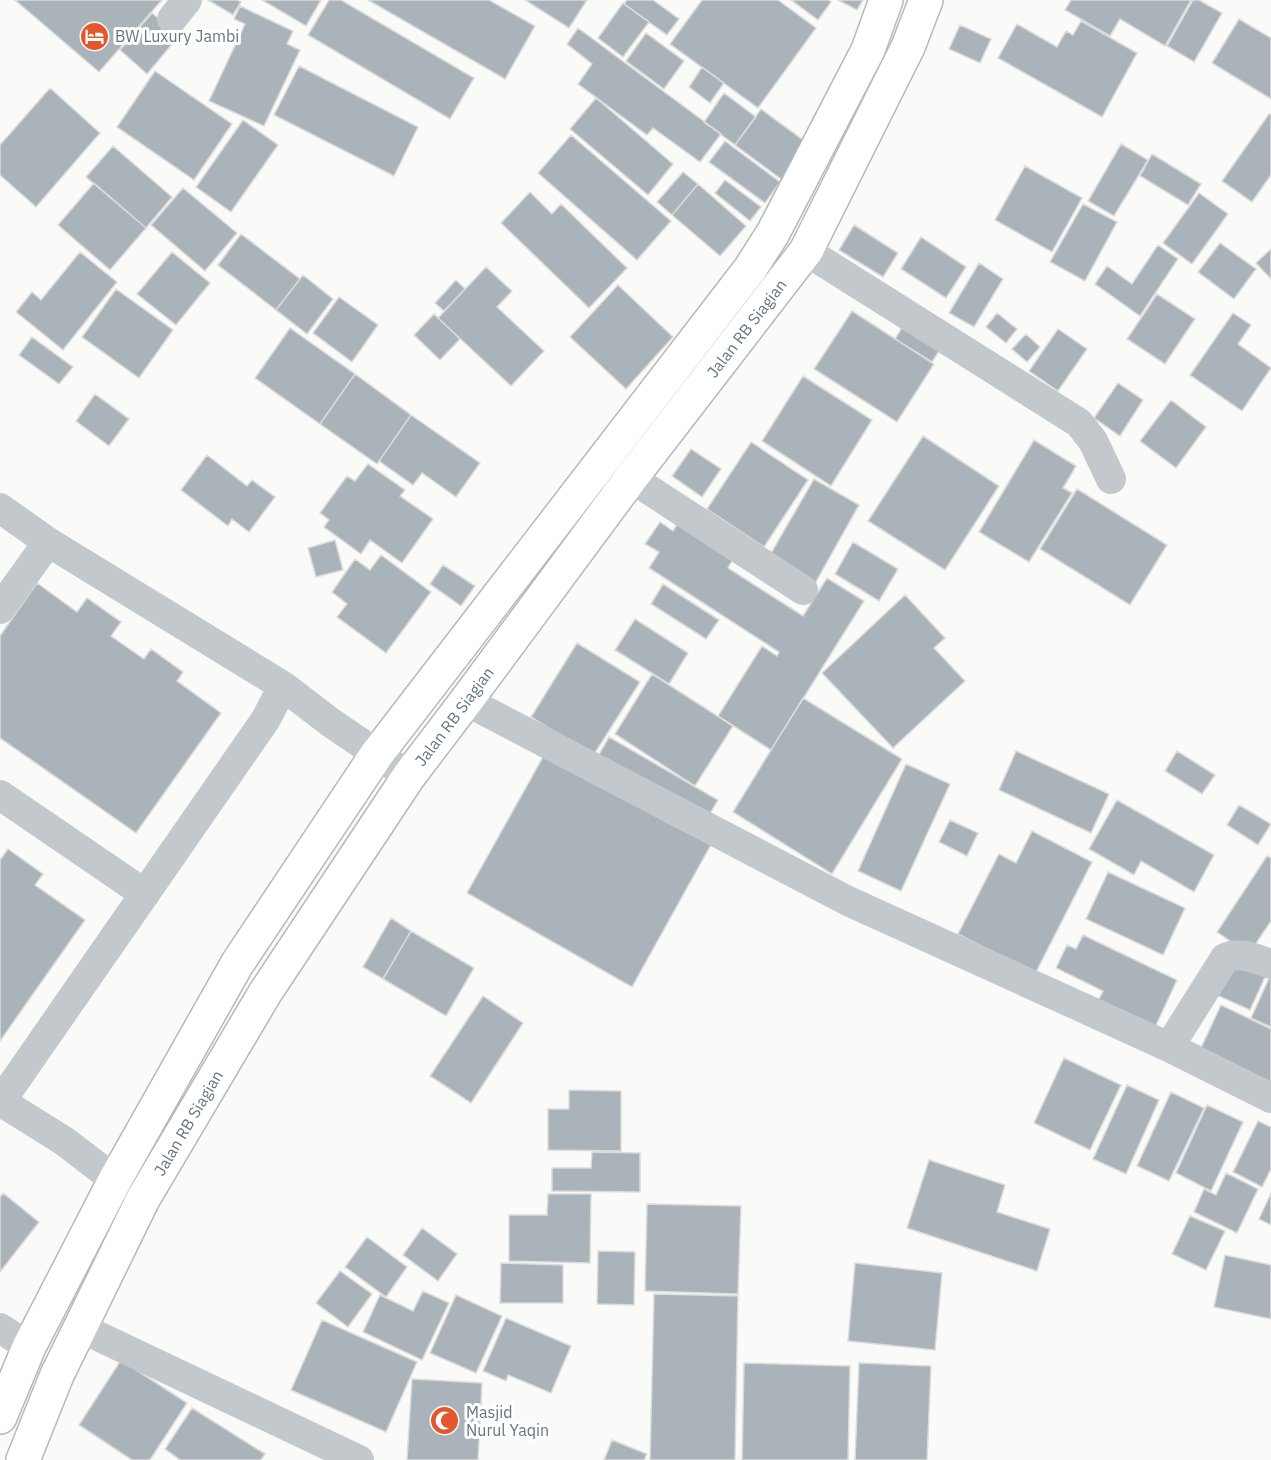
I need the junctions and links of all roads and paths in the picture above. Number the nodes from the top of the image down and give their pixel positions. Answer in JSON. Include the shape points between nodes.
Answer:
{"nodes":[{"id":1,"x":886,"y":0,"type":"edge"},
{"id":2,"x":926,"y":0,"type":"edge"},
{"id":3,"x":806,"y":251,"type":"junction"},
{"id":4,"x":631,"y":478,"type":"junction"},
{"id":5,"x":1111,"y":479,"type":"dead end"},
{"id":6,"x":0,"y":508,"type":"edge"},
{"id":7,"x":48,"y":542,"type":"junction"},
{"id":8,"x":803,"y":590,"type":"dead end"},
{"id":9,"x":0,"y":609,"type":"edge"},
{"id":10,"x":283,"y":687,"type":"junction"},
{"id":11,"x":466,"y":701,"type":"junction"},
{"id":12,"x":377,"y":754,"type":"junction"},
{"id":13,"x":409,"y":776,"type":"junction"},
{"id":14,"x":0,"y":795,"type":"edge"},
{"id":15,"x":145,"y":894,"type":"junction"},
{"id":16,"x":1271,"y":963,"type":"edge"},
{"id":17,"x":1169,"y":1047,"type":"junction"},
{"id":18,"x":1271,"y":1098,"type":"edge"},
{"id":19,"x":1,"y":1101,"type":"edge"},
{"id":20,"x":115,"y":1180,"type":"junction"},
{"id":21,"x":0,"y":1328,"type":"edge"},
{"id":22,"x":81,"y":1328,"type":"junction"},
{"id":23,"x":29,"y":1347,"type":"junction"},
{"id":24,"x":0,"y":1417,"type":"edge"},
{"id":25,"x":23,"y":1460,"type":"edge"},
{"id":26,"x":359,"y":1460,"type":"edge"}],
"edges":[{"from":1,"to":12,"type":"highway","name":"Jalan RB Siagian","via":[[868,50],[773,233],[750,269]]},
{"from":2,"to":3,"type":"highway","name":"Jalan RB Siagian","via":[[908,47]]},
{"from":3,"to":4,"type":"highway","name":"Jalan RB Siagian"},
{"from":3,"to":5,"type":"street","via":[[1079,423],[1093,441]]},
{"from":4,"to":8,"type":"street"},
{"from":4,"to":11,"type":"highway","name":"Jalan RB Siagian"},
{"from":6,"to":7,"type":"street"},
{"from":7,"to":9,"type":"street"},
{"from":7,"to":10,"type":"street"},
{"from":10,"to":12,"type":"street"},
{"from":10,"to":15,"type":"street","via":[[266,719]]},
{"from":11,"to":13,"type":"highway","name":"Jalan RB Siagian"},
{"from":11,"to":17,"type":"street","via":[[848,901]]},
{"from":12,"to":13,"type":"street"},
{"from":12,"to":20,"type":"highway","name":"Jalan RB Siagian","via":[[237,964]]},
{"from":13,"to":22,"type":"highway","name":"Jalan RB Siagian","via":[[265,993],[161,1168]]},
{"from":14,"to":15,"type":"street"},
{"from":15,"to":19,"type":"street"},
{"from":16,"to":17,"type":"street","via":[[1242,954],[1225,958]]},
{"from":17,"to":18,"type":"street"},
{"from":19,"to":20,"type":"street","via":[[64,1141]]},
{"from":20,"to":23,"type":"highway","name":"Jalan RB Siagian"},
{"from":21,"to":23,"type":"street"},
{"from":22,"to":25,"type":"highway","name":"Jalan RB Siagian","via":[[57,1375]]},
{"from":22,"to":26,"type":"street"},
{"from":23,"to":24,"type":"highway","name":"Jalan RB Siagian"}]}
